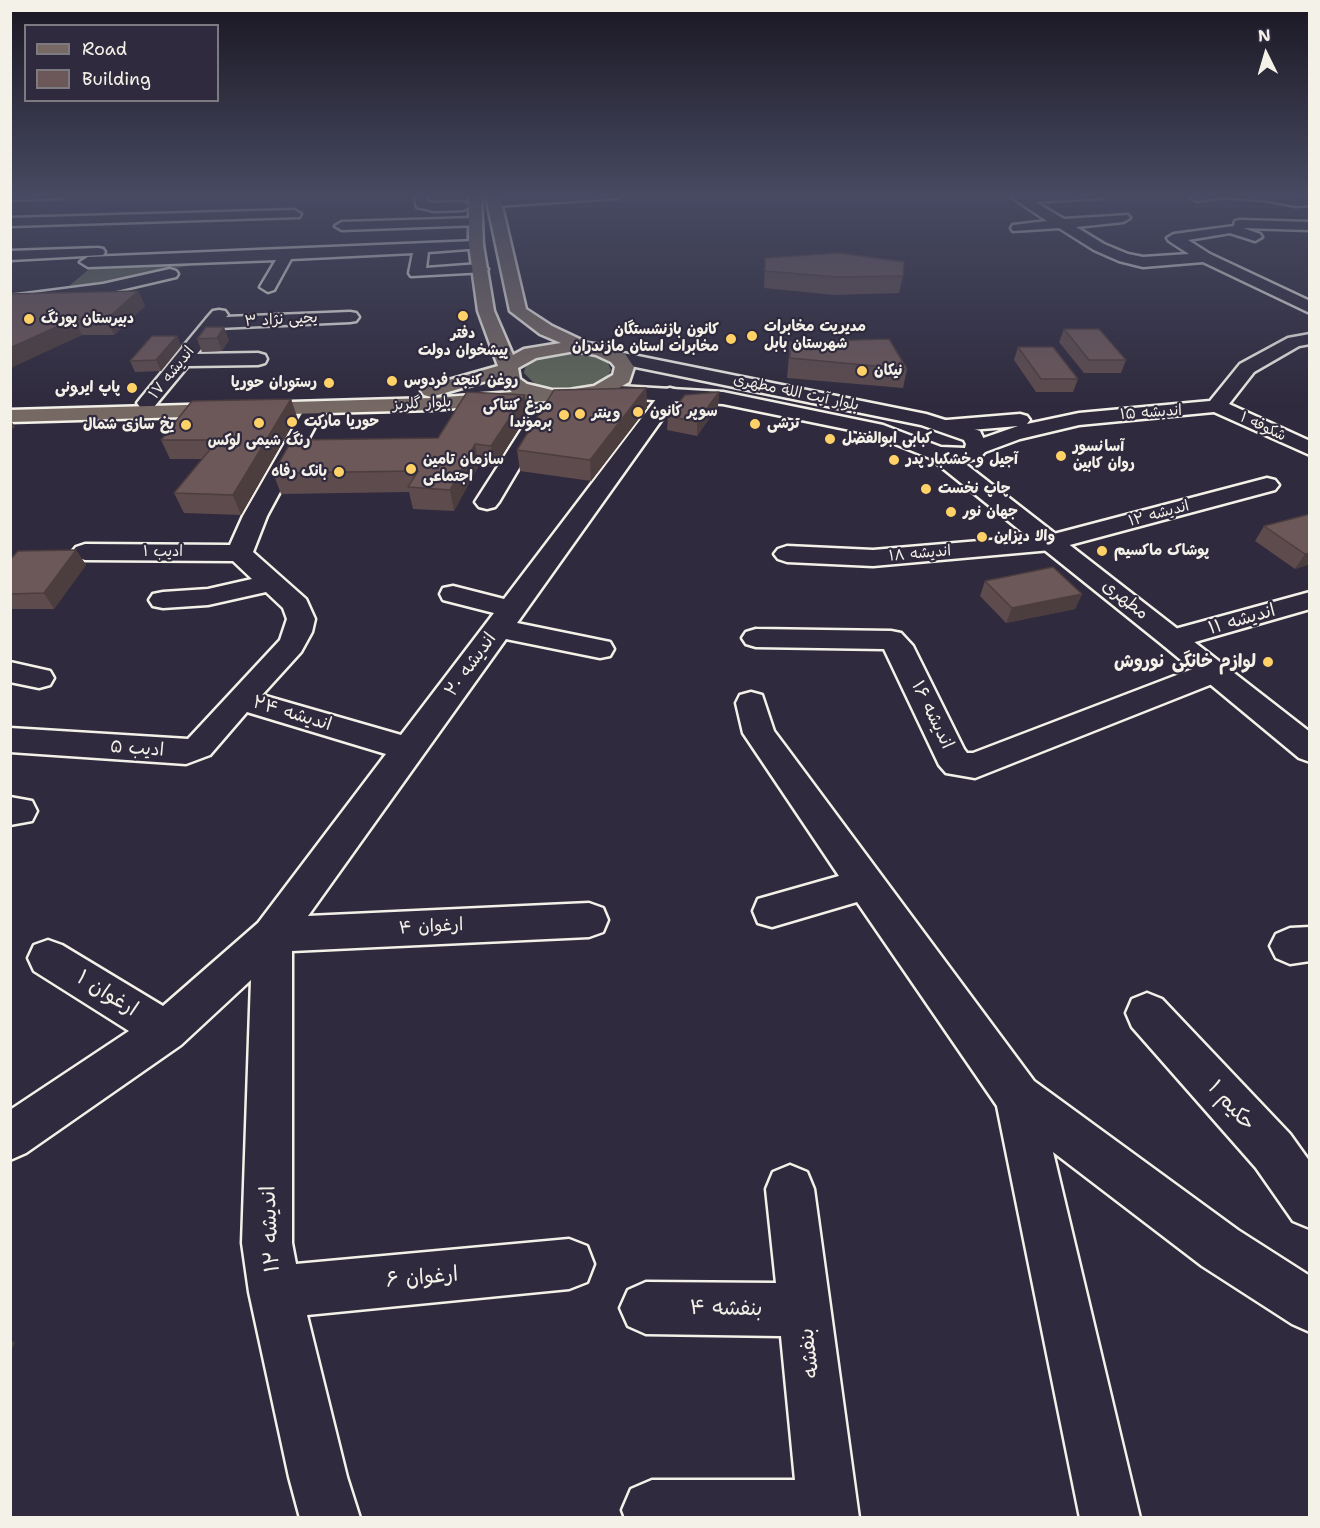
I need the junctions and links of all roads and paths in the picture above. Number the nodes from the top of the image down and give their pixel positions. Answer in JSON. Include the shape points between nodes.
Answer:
{"nodes":[{"id":1,"x":84,"y":265,"type":"edge"},
{"id":2,"x":218,"y":265,"type":"edge"},
{"id":3,"x":280,"y":265,"type":"edge"},
{"id":4,"x":418,"y":265,"type":"edge"},
{"id":5,"x":479,"y":265,"type":"edge"},
{"id":6,"x":509,"y":265,"type":"edge"},
{"id":7,"x":1222,"y":265,"type":"edge"},
{"id":8,"x":1249,"y":265,"type":"edge"},
{"id":9,"x":1228,"y":268,"type":"junction"},
{"id":10,"x":480,"y":269,"type":"junction"},
{"id":11,"x":1259,"y":283,"type":"junction"},
{"id":12,"x":1224,"y":286,"type":"dead end"},
{"id":13,"x":268,"y":287,"type":"dead end"},
{"id":14,"x":53,"y":296,"type":"junction"},
{"id":15,"x":10,"y":300,"type":"edge"},
{"id":16,"x":117,"y":302,"type":"edge"},
{"id":17,"x":1310,"y":308,"type":"edge"},
{"id":18,"x":350,"y":317,"type":"dead end"},
{"id":19,"x":211,"y":325,"type":"junction"},
{"id":20,"x":546,"y":330,"type":"junction"},
{"id":21,"x":179,"y":339,"type":"dead end"},
{"id":22,"x":496,"y":341,"type":"junction"},
{"id":23,"x":1308,"y":341,"type":"edge"},
{"id":24,"x":590,"y":348,"type":"junction"},
{"id":25,"x":618,"y":358,"type":"junction"},
{"id":26,"x":258,"y":359,"type":"dead end"},
{"id":27,"x":183,"y":360,"type":"junction"},
{"id":28,"x":507,"y":367,"type":"junction"},
{"id":29,"x":686,"y":371,"type":"junction"},
{"id":30,"x":600,"y":391,"type":"junction"},
{"id":31,"x":670,"y":394,"type":"junction"},
{"id":32,"x":549,"y":396,"type":"junction"},
{"id":33,"x":723,"y":398,"type":"junction"},
{"id":34,"x":147,"y":403,"type":"junction"},
{"id":35,"x":10,"y":406,"type":"edge"},
{"id":36,"x":1217,"y":406,"type":"junction"},
{"id":37,"x":315,"y":408,"type":"junction"},
{"id":38,"x":10,"y":416,"type":"edge"},
{"id":39,"x":1078,"y":419,"type":"junction"},
{"id":40,"x":947,"y":426,"type":"junction"},
{"id":41,"x":974,"y":446,"type":"junction"},
{"id":42,"x":1310,"y":449,"type":"edge"},
{"id":43,"x":938,"y":453,"type":"junction"},
{"id":44,"x":1267,"y":485,"type":"dead end"},
{"id":45,"x":487,"y":502,"type":"dead end"},
{"id":46,"x":1002,"y":504,"type":"junction"},
{"id":47,"x":1052,"y":542,"type":"junction"},
{"id":48,"x":85,"y":552,"type":"dead end"},
{"id":49,"x":240,"y":553,"type":"junction"},
{"id":50,"x":787,"y":554,"type":"dead end"},
{"id":51,"x":274,"y":582,"type":"junction"},
{"id":52,"x":453,"y":594,"type":"dead end"},
{"id":53,"x":163,"y":600,"type":"dead end"},
{"id":54,"x":1310,"y":600,"type":"edge"},
{"id":55,"x":505,"y":618,"type":"junction"},
{"id":56,"x":756,"y":638,"type":"dead end"},
{"id":57,"x":1174,"y":639,"type":"junction"},
{"id":58,"x":600,"y":649,"type":"dead end"},
{"id":59,"x":10,"y":672,"type":"edge"},
{"id":60,"x":1214,"y":672,"type":"junction"},
{"id":61,"x":39,"y":678,"type":"dead end"},
{"id":62,"x":240,"y":699,"type":"junction"},
{"id":63,"x":751,"y":703,"type":"dead end"},
{"id":64,"x":10,"y":740,"type":"edge"},
{"id":65,"x":409,"y":749,"type":"junction"},
{"id":66,"x":1310,"y":750,"type":"edge"},
{"id":67,"x":865,"y":885,"type":"junction"},
{"id":68,"x":772,"y":911,"type":"dead end"},
{"id":69,"x":589,"y":920,"type":"dead end"},
{"id":70,"x":272,"y":935,"type":"junction"},
{"id":71,"x":48,"y":958,"type":"dead end"},
{"id":72,"x":1147,"y":1013,"type":"dead end"},
{"id":73,"x":166,"y":1031,"type":"junction"},
{"id":74,"x":1018,"y":1097,"type":"junction"},
{"id":75,"x":10,"y":1137,"type":"edge"},
{"id":76,"x":790,"y":1189,"type":"dead end"},
{"id":77,"x":1310,"y":1204,"type":"edge"},
{"id":78,"x":569,"y":1264,"type":"dead end"},
{"id":79,"x":275,"y":1292,"type":"junction"},
{"id":80,"x":1310,"y":1306,"type":"edge"},
{"id":81,"x":646,"y":1308,"type":"dead end"},
{"id":82,"x":805,"y":1310,"type":"junction"},
{"id":83,"x":652,"y":1510,"type":"dead end"},
{"id":84,"x":828,"y":1513,"type":"edge"},
{"id":85,"x":330,"y":1518,"type":"edge"},
{"id":86,"x":1110,"y":1518,"type":"edge"}],
"edges":[{"from":1,"to":14,"type":"street"},
{"from":2,"to":14,"type":"street"},
{"from":3,"to":13,"type":"street"},
{"from":4,"to":10,"type":"street","via":[[417,273]]},
{"from":5,"to":10,"type":"main road"},
{"from":6,"to":20,"type":"main road","via":[[518,311]]},
{"from":7,"to":9,"type":"street"},
{"from":8,"to":9,"type":"street"},
{"from":9,"to":11,"type":"street"},
{"from":10,"to":22,"type":"main road","via":[[486,311]]},
{"from":11,"to":12,"type":"street"},
{"from":11,"to":17,"type":"street"},
{"from":14,"to":15,"type":"street"},
{"from":14,"to":16,"type":"street","via":[[72,302]]},
{"from":18,"to":19,"type":"street","name":"یحیی نژاد ۳"},
{"from":19,"to":21,"type":"street","name":"یحیی نژاد ۳"},
{"from":19,"to":27,"type":"street","name":"اندیشه ۱۷"},
{"from":20,"to":22,"type":"main road","via":[[526,339]]},
{"from":20,"to":24,"type":"main road"},
{"from":22,"to":28,"type":"main road"},
{"from":23,"to":36,"type":"street","via":[[1294,342],[1247,368]]},
{"from":24,"to":25,"type":"main road"},
{"from":24,"to":28,"type":"main road","name":"بلوار گلریز","via":[[545,349]]},
{"from":25,"to":29,"type":"street","name":"بلوار آیت الله مطهری"},
{"from":25,"to":30,"type":"main road","via":[[625,367],[622,378]]},
{"from":26,"to":27,"type":"street"},
{"from":27,"to":34,"type":"street","name":"اندیشه ۱۷"},
{"from":28,"to":32,"type":"main road","via":[[512,382],[520,388]]},
{"from":28,"to":34,"type":"main road","name":"بلوار گلریز","via":[[448,387],[394,398]]},
{"from":29,"to":33,"type":"street","via":[[663,380],[675,387]]},
{"from":29,"to":40,"type":"street","name":"بلوار آیت الله مطهری"},
{"from":30,"to":31,"type":"street","name":"بلوار آیت الله مطهری"},
{"from":30,"to":32,"type":"main road","name":"بلوار گلریز"},
{"from":31,"to":33,"type":"street","name":"بلوار آیت الله مطهری"},
{"from":31,"to":55,"type":"street","name":"اندیشه ۲۰"},
{"from":32,"to":37,"type":"main road","name":"بلوار گلریز"},
{"from":32,"to":45,"type":"street"},
{"from":33,"to":43,"type":"street","name":"بلوار آیت الله مطهری","via":[[876,429]]},
{"from":34,"to":35,"type":"main road","name":"بلوار گلریز"},
{"from":36,"to":39,"type":"street","name":"اندیشه ۱۵"},
{"from":36,"to":42,"type":"street","name":"شکوفه ۱"},
{"from":37,"to":38,"type":"main road","name":"بلوار گلریز"},
{"from":37,"to":49,"type":"street","via":[[255,516]]},
{"from":39,"to":40,"type":"street"},
{"from":39,"to":41,"type":"street","name":"اندیشه ۱۵"},
{"from":40,"to":41,"type":"street","name":"بلوار آیت الله مطهری"},
{"from":41,"to":43,"type":"street","name":"اندیشه ۱۵","via":[[953,455]]},
{"from":41,"to":46,"type":"street"},
{"from":43,"to":46,"type":"street","name":"مطهری"},
{"from":44,"to":47,"type":"street","name":"اندیشه ١٣"},
{"from":46,"to":47,"type":"street","name":"مطهری"},
{"from":47,"to":50,"type":"street","name":"اندیشه ۱۸","via":[[873,558]]},
{"from":47,"to":57,"type":"street","name":"مطهری"},
{"from":48,"to":49,"type":"street","name":"ادیب ۱"},
{"from":49,"to":51,"type":"street","name":"اندیشه ۲۴"},
{"from":51,"to":53,"type":"street","via":[[208,597]]},
{"from":51,"to":62,"type":"street","name":"اندیشه ۲۴","via":[[296,605],[301,619],[298,632],[291,645]]},
{"from":52,"to":55,"type":"street"},
{"from":54,"to":57,"type":"street","name":"اندیشه ۱۱"},
{"from":55,"to":58,"type":"street"},
{"from":55,"to":65,"type":"street","name":"اندیشه ۲۰"},
{"from":56,"to":60,"type":"street","name":"اندیشه ۱۶","via":[[891,640],[899,646],[951,756],[958,764],[975,766]]},
{"from":57,"to":60,"type":"street","name":"مطهری"},
{"from":59,"to":61,"type":"street"},
{"from":60,"to":66,"type":"street","name":"مطهری"},
{"from":62,"to":64,"type":"street","name":"ادیب ۵","via":[[199,747],[186,752]]},
{"from":62,"to":65,"type":"street","name":"اندیشه ۲۴"},
{"from":63,"to":67,"type":"street","via":[[759,733],[769,749]]},
{"from":65,"to":70,"type":"street","name":"اندیشه ۲۰"},
{"from":67,"to":68,"type":"street"},
{"from":67,"to":74,"type":"street"},
{"from":69,"to":70,"type":"street","name":"ارغوان ۴"},
{"from":70,"to":73,"type":"street","name":"اندیشه ۲۰"},
{"from":70,"to":79,"type":"street","name":"اندیشه ۱۲","via":[[267,1244]]},
{"from":71,"to":73,"type":"street","name":"ارغوان ۱"},
{"from":72,"to":77,"type":"street","name":"حکیم ۱","via":[[1273,1151]]},
{"from":73,"to":75,"type":"street","name":"اندیشه ۲۰"},
{"from":74,"to":80,"type":"street","via":[[1220,1248]]},
{"from":74,"to":86,"type":"street"},
{"from":76,"to":82,"type":"street","name":"بنفشه"},
{"from":78,"to":79,"type":"street","name":"ارغوان ۶"},
{"from":79,"to":85,"type":"street","name":"اندیشه ۱۲"},
{"from":81,"to":82,"type":"street","name":"بنفشه ۴"},
{"from":82,"to":84,"type":"street","name":"بنفشه"},
{"from":83,"to":84,"type":"street"}]}
